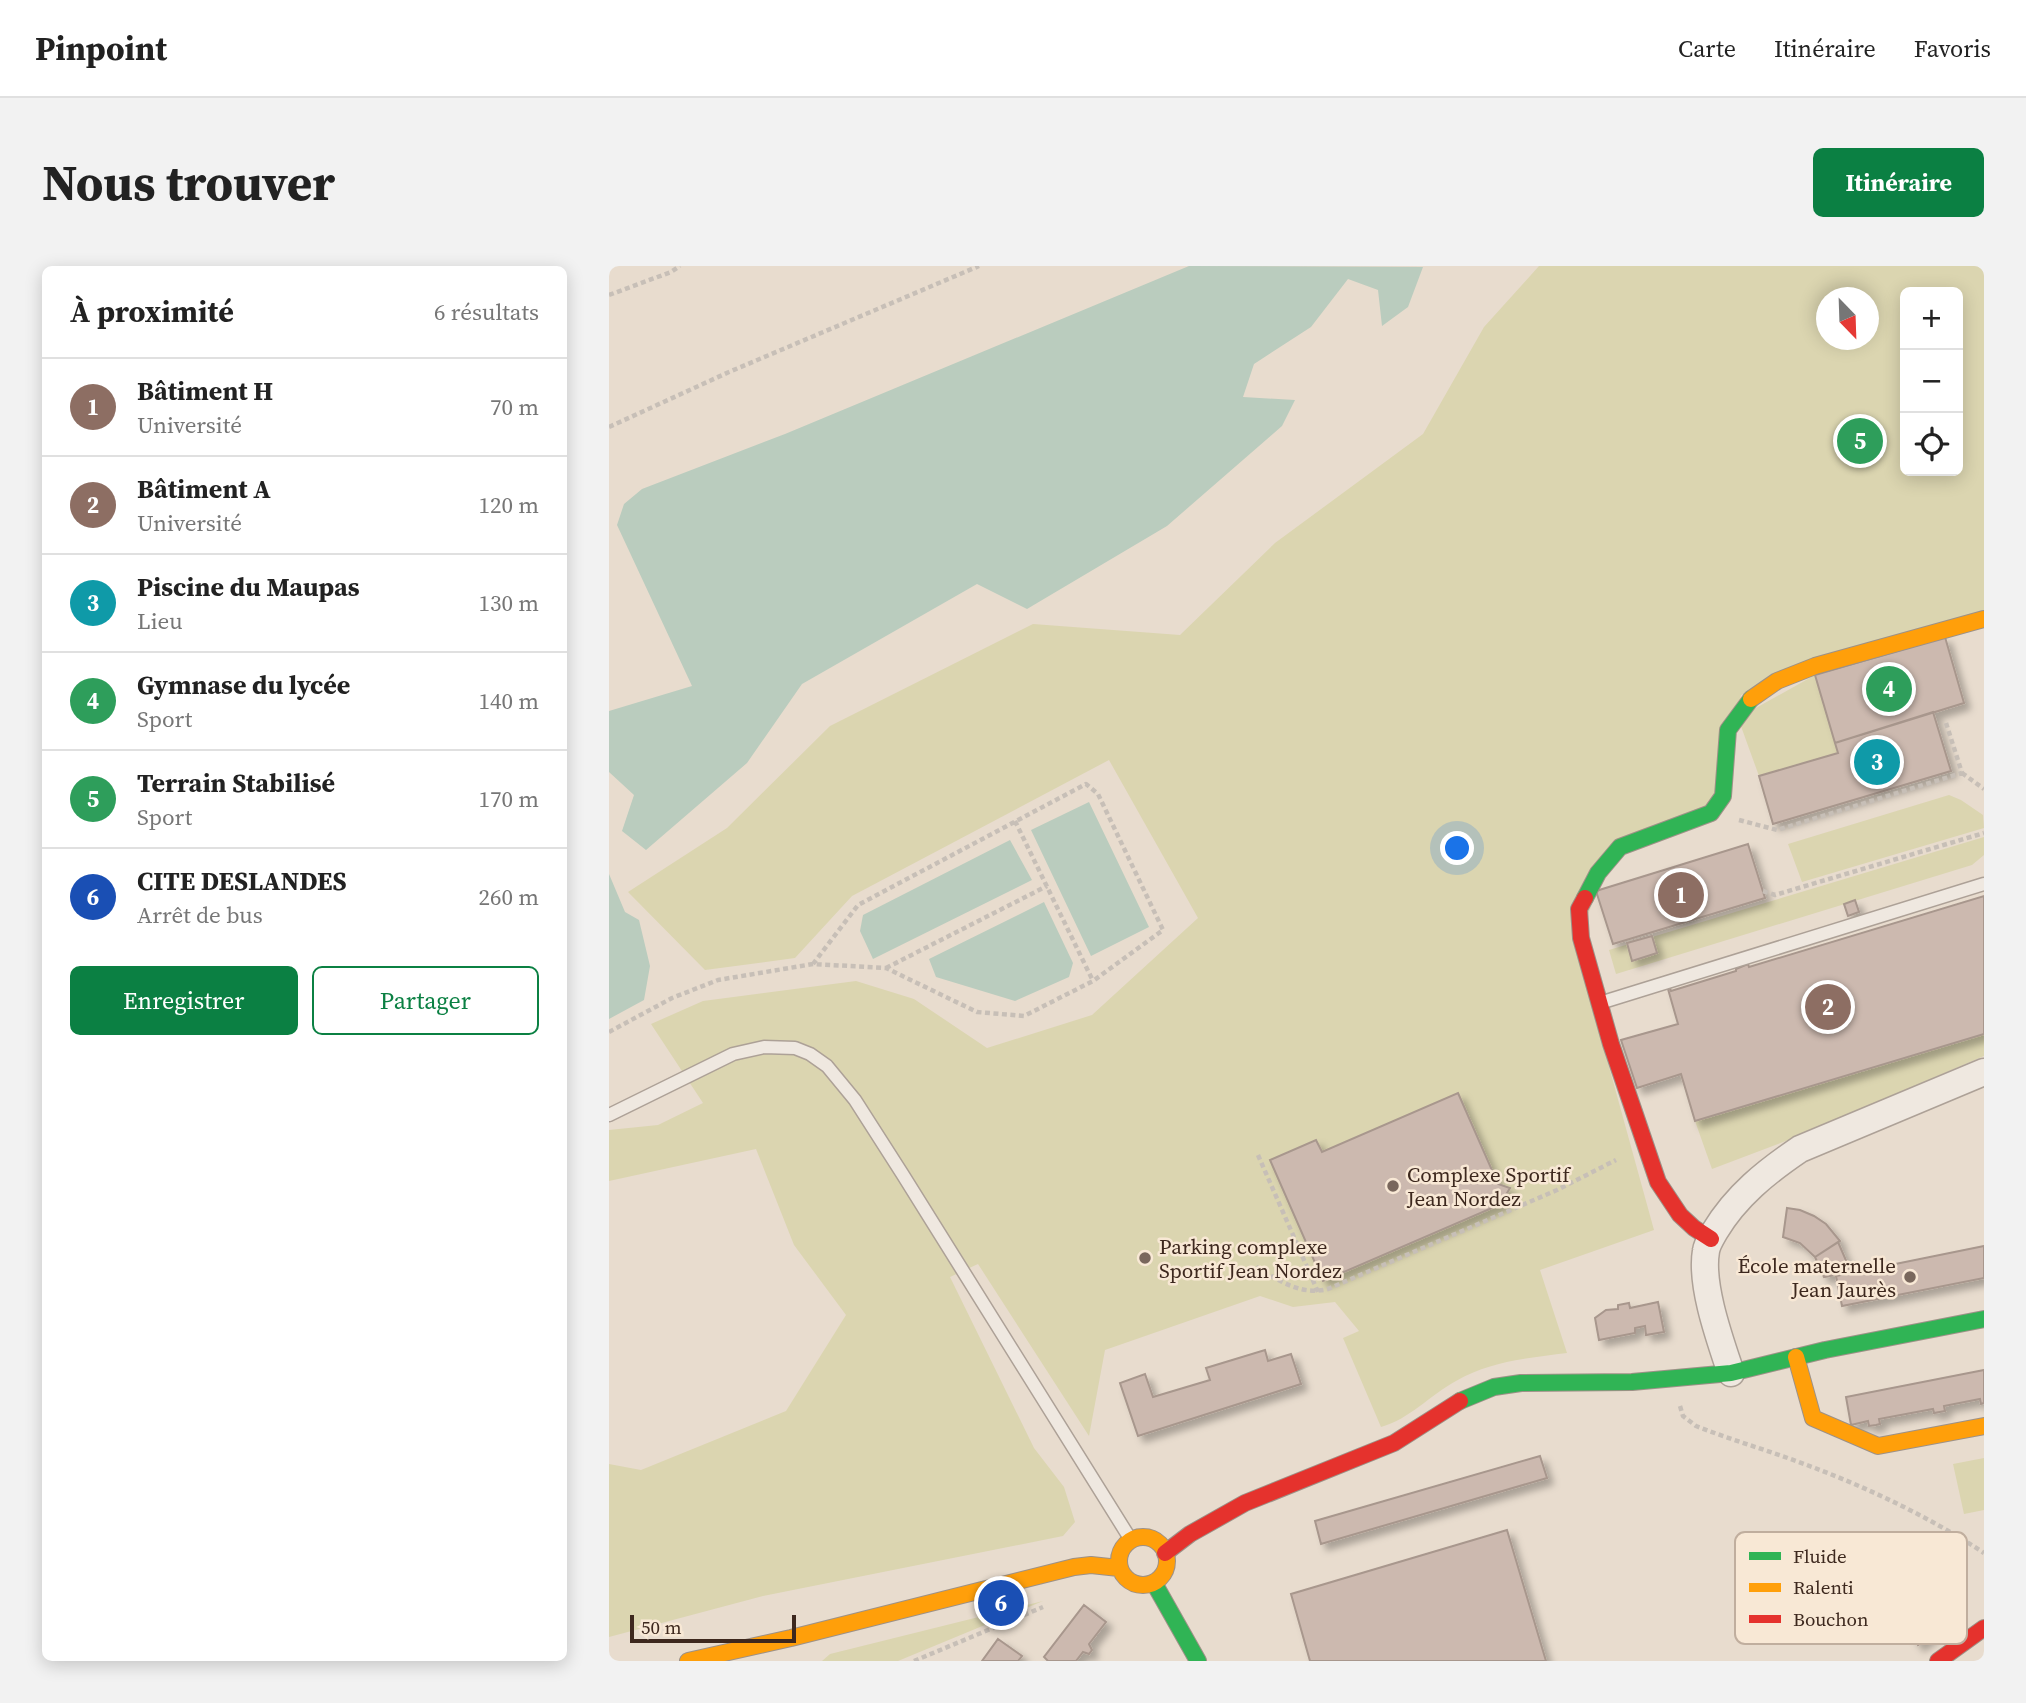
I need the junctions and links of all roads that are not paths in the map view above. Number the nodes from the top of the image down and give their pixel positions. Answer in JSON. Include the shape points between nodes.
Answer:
{"nodes":[{"id":1,"x":1984,"y":619,"type":"edge"},
{"id":2,"x":1984,"y":884,"type":"edge"},
{"id":3,"x":1599,"y":1003,"type":"junction"},
{"id":4,"x":1984,"y":1072,"type":"edge"},
{"id":5,"x":609,"y":1115,"type":"edge"},
{"id":6,"x":1711,"y":1239,"type":"junction"},
{"id":7,"x":1984,"y":1319,"type":"edge"},
{"id":8,"x":1796,"y":1357,"type":"junction"},
{"id":9,"x":1731,"y":1373,"type":"junction"},
{"id":10,"x":1984,"y":1426,"type":"edge"},
{"id":11,"x":1131,"y":1540,"type":"junction"},
{"id":12,"x":1165,"y":1553,"type":"junction"},
{"id":13,"x":1119,"y":1568,"type":"junction"},
{"id":14,"x":1154,"y":1583,"type":"junction"},
{"id":15,"x":1984,"y":1628,"type":"edge"},
{"id":16,"x":1967,"y":1640,"type":"edge"},
{"id":17,"x":1962,"y":1644,"type":"edge"},
{"id":18,"x":793,"y":1649,"type":"edge"},
{"id":19,"x":688,"y":1661,"type":"edge"},
{"id":20,"x":1198,"y":1661,"type":"edge"},
{"id":21,"x":1938,"y":1661,"type":"edge"}],
"edges":[{"from":1,"to":3,"type":"street","via":[[1815,666],[1777,681],[1747,702],[1728,730],[1723,796],[1711,813],[1620,848],[1598,873],[1579,909],[1581,939]]},
{"from":2,"to":3,"type":"lane"},
{"from":3,"to":6,"type":"street","via":[[1658,1182],[1668,1203]]},
{"from":4,"to":6,"type":"street","via":[[1800,1149],[1736,1201]]},
{"from":5,"to":11,"type":"lane","via":[[733,1054],[764,1047],[795,1048],[827,1066],[855,1100]]},
{"from":6,"to":9,"type":"street","via":[[1706,1276]]},
{"from":7,"to":8,"type":"street"},
{"from":8,"to":9,"type":"street"},
{"from":8,"to":10,"type":"street","via":[[1813,1418],[1878,1446]]},
{"from":9,"to":12,"type":"street","via":[[1632,1382],[1521,1383],[1476,1392],[1394,1443],[1245,1503]]},
{"from":11,"to":12,"type":"street","via":[[1154,1540]]},
{"from":11,"to":13,"type":"street","via":[[1121,1552]]},
{"from":12,"to":14,"type":"street","via":[[1167,1566]]},
{"from":13,"to":14,"type":"street","via":[[1128,1581],[1144,1586]]},
{"from":13,"to":18,"type":"street","via":[[1074,1567]]},
{"from":14,"to":20,"type":"street"},
{"from":15,"to":16,"type":"street"},
{"from":17,"to":21,"type":"street"},
{"from":18,"to":19,"type":"street"}]}
